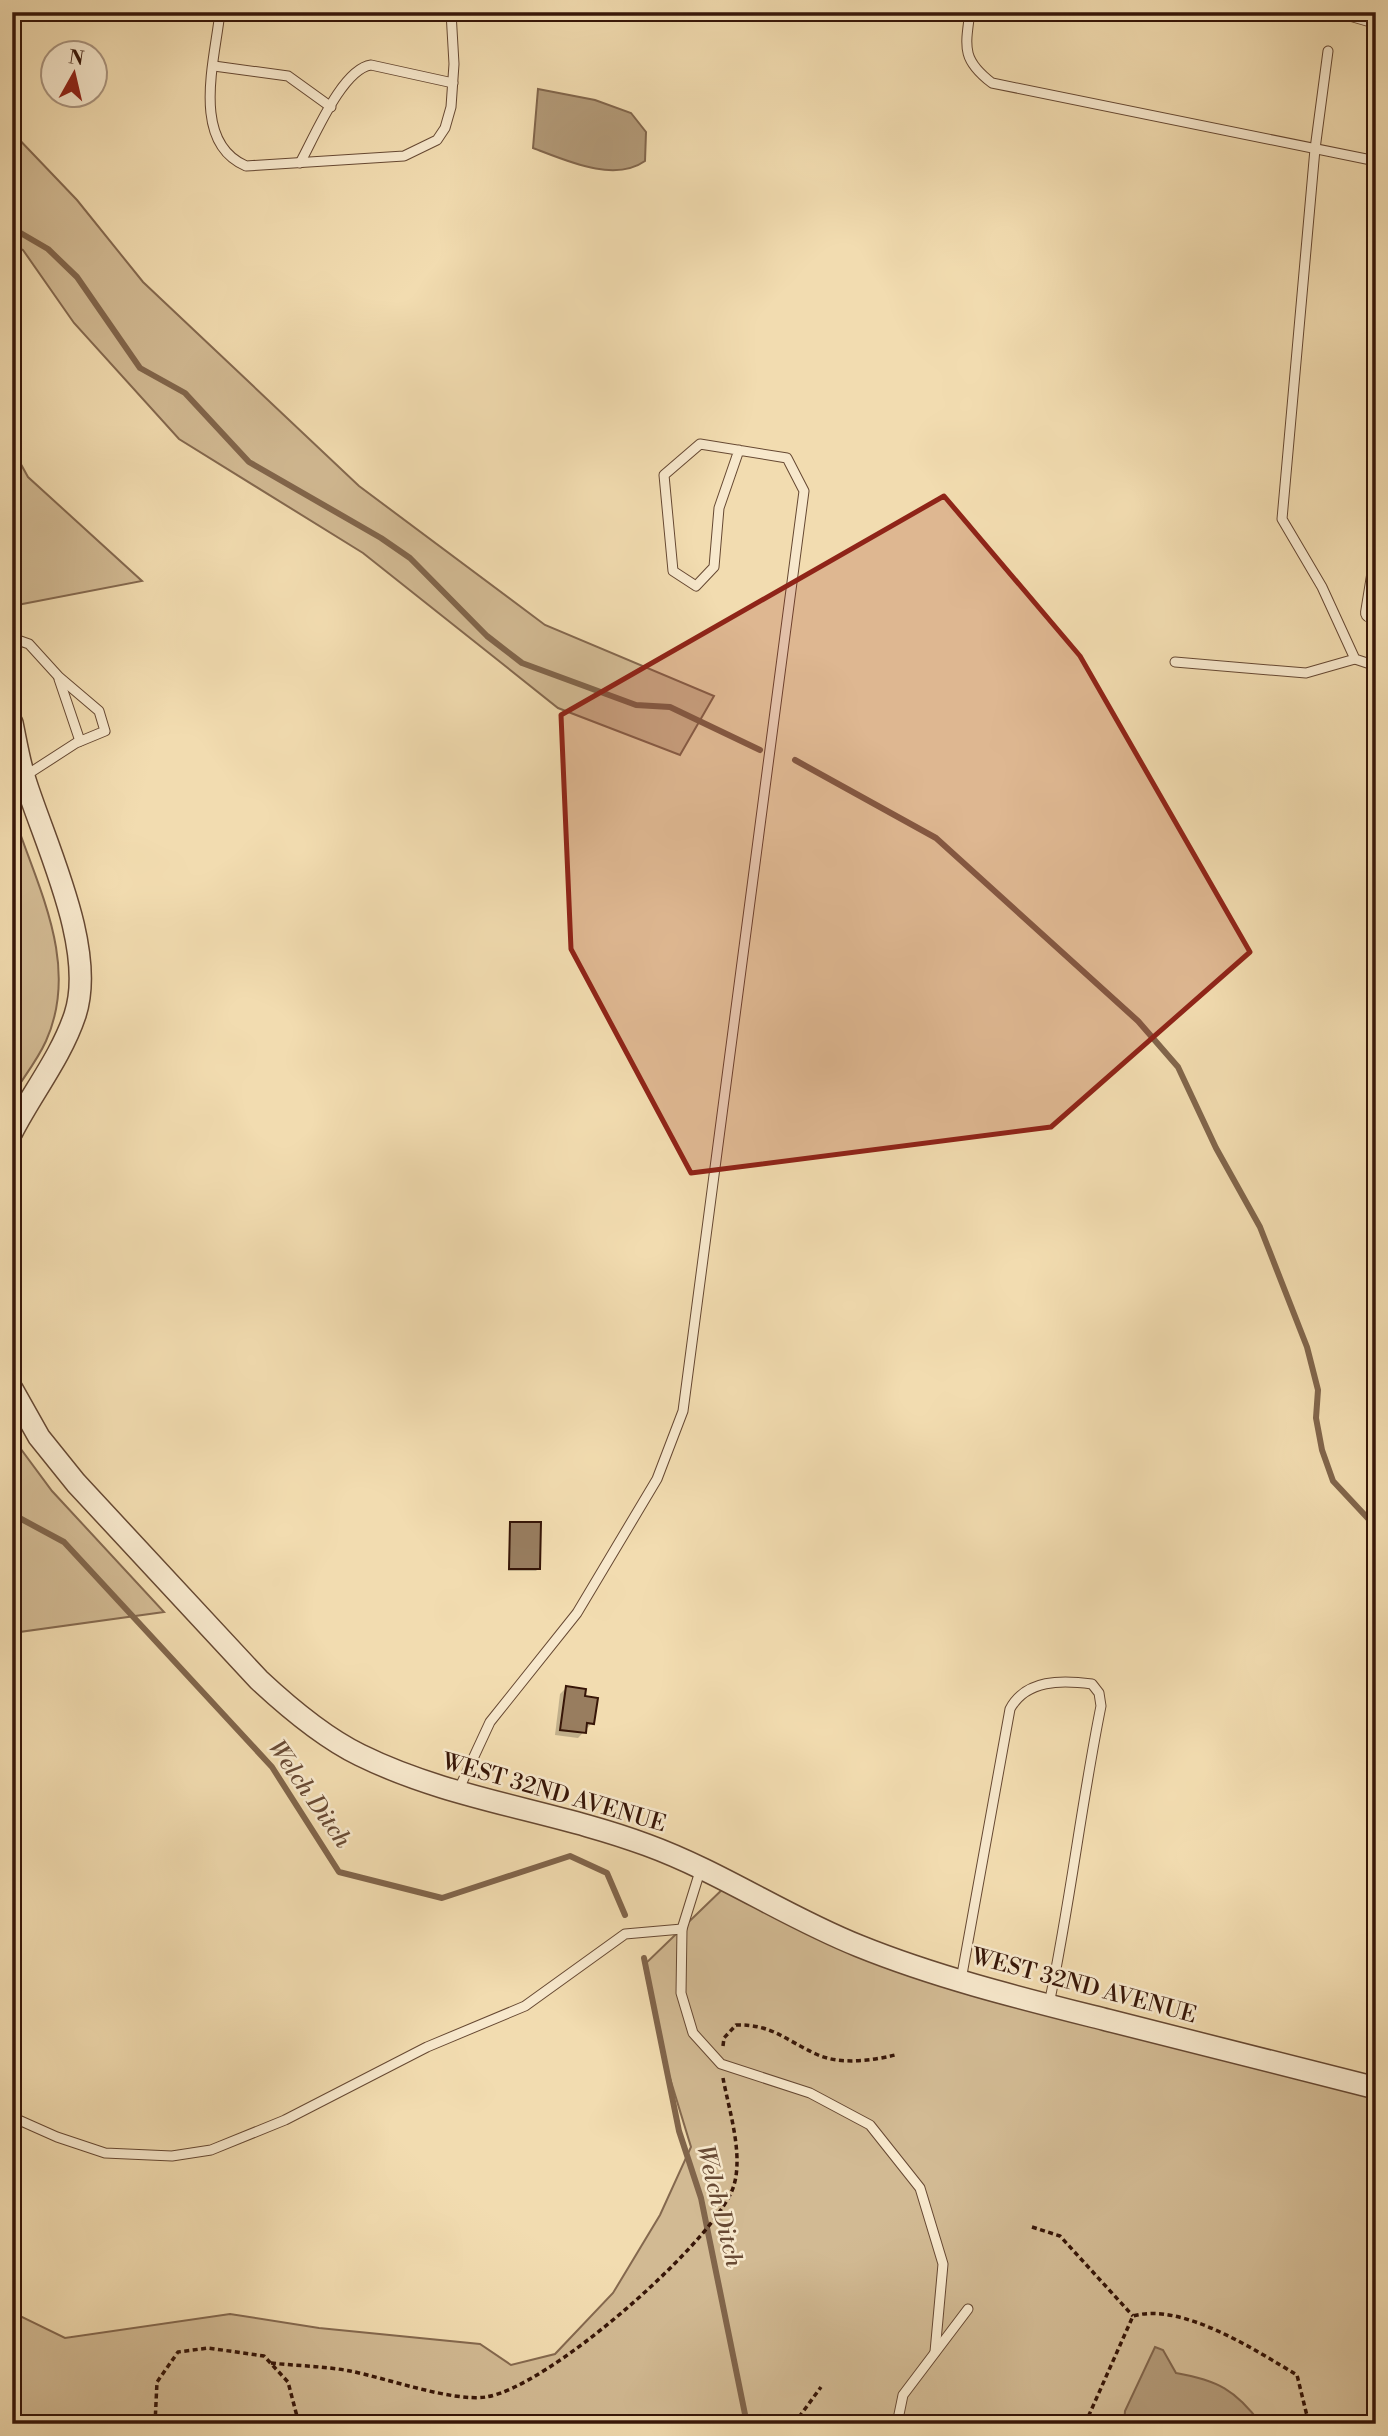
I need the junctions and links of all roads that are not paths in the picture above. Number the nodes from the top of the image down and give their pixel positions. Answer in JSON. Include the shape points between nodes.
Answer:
{"nodes":[{"id":1,"x":220,"y":12,"type":"edge"},
{"id":2,"x":451,"y":12,"type":"edge"},
{"id":3,"x":970,"y":12,"type":"edge"},
{"id":4,"x":1352,"y":12,"type":"edge"},
{"id":5,"x":1376,"y":19,"type":"edge"},
{"id":6,"x":1328,"y":51,"type":"dead end"},
{"id":7,"x":214,"y":66,"type":"junction"},
{"id":8,"x":453,"y":83,"type":"junction"},
{"id":9,"x":331,"y":107,"type":"junction"},
{"id":10,"x":1315,"y":149,"type":"junction"},
{"id":11,"x":1376,"y":161,"type":"edge"},
{"id":12,"x":300,"y":163,"type":"junction"},
{"id":13,"x":739,"y":450,"type":"junction"},
{"id":14,"x":1376,"y":576,"type":"edge"},
{"id":15,"x":1373,"y":621,"type":"edge"},
{"id":16,"x":12,"y":638,"type":"edge"},
{"id":17,"x":1355,"y":659,"type":"junction"},
{"id":18,"x":1175,"y":662,"type":"dead end"},
{"id":19,"x":1376,"y":666,"type":"edge"},
{"id":20,"x":59,"y":677,"type":"junction"},
{"id":21,"x":12,"y":723,"type":"edge"},
{"id":22,"x":80,"y":741,"type":"junction"},
{"id":23,"x":24,"y":777,"type":"junction"},
{"id":24,"x":12,"y":1132,"type":"edge"},
{"id":25,"x":12,"y":1389,"type":"edge"},
{"id":26,"x":458,"y":1792,"type":"junction"},
{"id":27,"x":702,"y":1866,"type":"junction"},
{"id":28,"x":682,"y":1929,"type":"junction"},
{"id":29,"x":961,"y":1980,"type":"junction"},
{"id":30,"x":1049,"y":2006,"type":"junction"},
{"id":31,"x":1376,"y":2088,"type":"edge"},
{"id":32,"x":12,"y":2117,"type":"edge"},
{"id":33,"x":968,"y":2309,"type":"dead end"},
{"id":34,"x":935,"y":2353,"type":"junction"},
{"id":35,"x":897,"y":2424,"type":"edge"}],
"edges":[{"from":1,"to":7,"type":"lane"},
{"from":2,"to":8,"type":"lane"},
{"from":3,"to":10,"type":"lane","via":[[965,44],[971,67],[992,83]]},
{"from":4,"to":5,"type":"street"},
{"from":6,"to":10,"type":"lane"},
{"from":7,"to":9,"type":"lane","via":[[288,76]]},
{"from":7,"to":12,"type":"lane","via":[[211,111],[215,140],[232,160],[246,166]]},
{"from":8,"to":9,"type":"lane","via":[[361,66]]},
{"from":8,"to":12,"type":"lane","via":[[445,128],[424,148],[404,156]]},
{"from":9,"to":12,"type":"lane"},
{"from":10,"to":11,"type":"lane"},
{"from":10,"to":17,"type":"lane","via":[[1282,519],[1322,587]]},
{"from":13,"to":13,"type":"lane","via":[[719,508],[714,567],[696,586],[673,571],[664,475],[700,444]]},
{"from":13,"to":26,"type":"lane","via":[[787,458],[804,491],[682,1412],[657,1479],[577,1614],[490,1721]]},
{"from":14,"to":15,"type":"street"},
{"from":16,"to":20,"type":"lane","via":[[29,644]]},
{"from":17,"to":18,"type":"lane","via":[[1306,673]]},
{"from":17,"to":19,"type":"lane"},
{"from":20,"to":22,"type":"lane"},
{"from":20,"to":22,"type":"lane","via":[[99,711],[105,731]]},
{"from":21,"to":23,"type":"street"},
{"from":22,"to":23,"type":"lane"},
{"from":23,"to":24,"type":"street","via":[[71,918],[80,953],[81,987],[62,1045]]},
{"from":25,"to":26,"type":"street","name":"WEST 32ND AVENUE","via":[[39,1437],[76,1483],[283,1702],[357,1754],[413,1779]]},
{"from":26,"to":27,"type":"street","name":"WEST 32ND AVENUE","via":[[598,1828]]},
{"from":27,"to":28,"type":"lane"},
{"from":27,"to":29,"type":"street","name":"WEST 32ND AVENUE","via":[[858,1946]]},
{"from":28,"to":32,"type":"lane","via":[[625,1934],[524,2006],[427,2047],[285,2120],[211,2150],[173,2156],[106,2153]]},
{"from":28,"to":34,"type":"lane","via":[[681,1993],[694,2033],[721,2064],[810,2093],[870,2125],[920,2188],[943,2263]]},
{"from":29,"to":30,"type":"street","name":"WEST 32ND AVENUE"},
{"from":29,"to":30,"type":"lane","via":[[1010,1709],[1018,1695],[1037,1685],[1092,1684],[1101,1706],[1075,1842],[1070,1906]]},
{"from":30,"to":31,"type":"street","name":"WEST 32ND AVENUE"},
{"from":33,"to":34,"type":"lane"},
{"from":34,"to":35,"type":"lane","via":[[903,2395]]}]}
